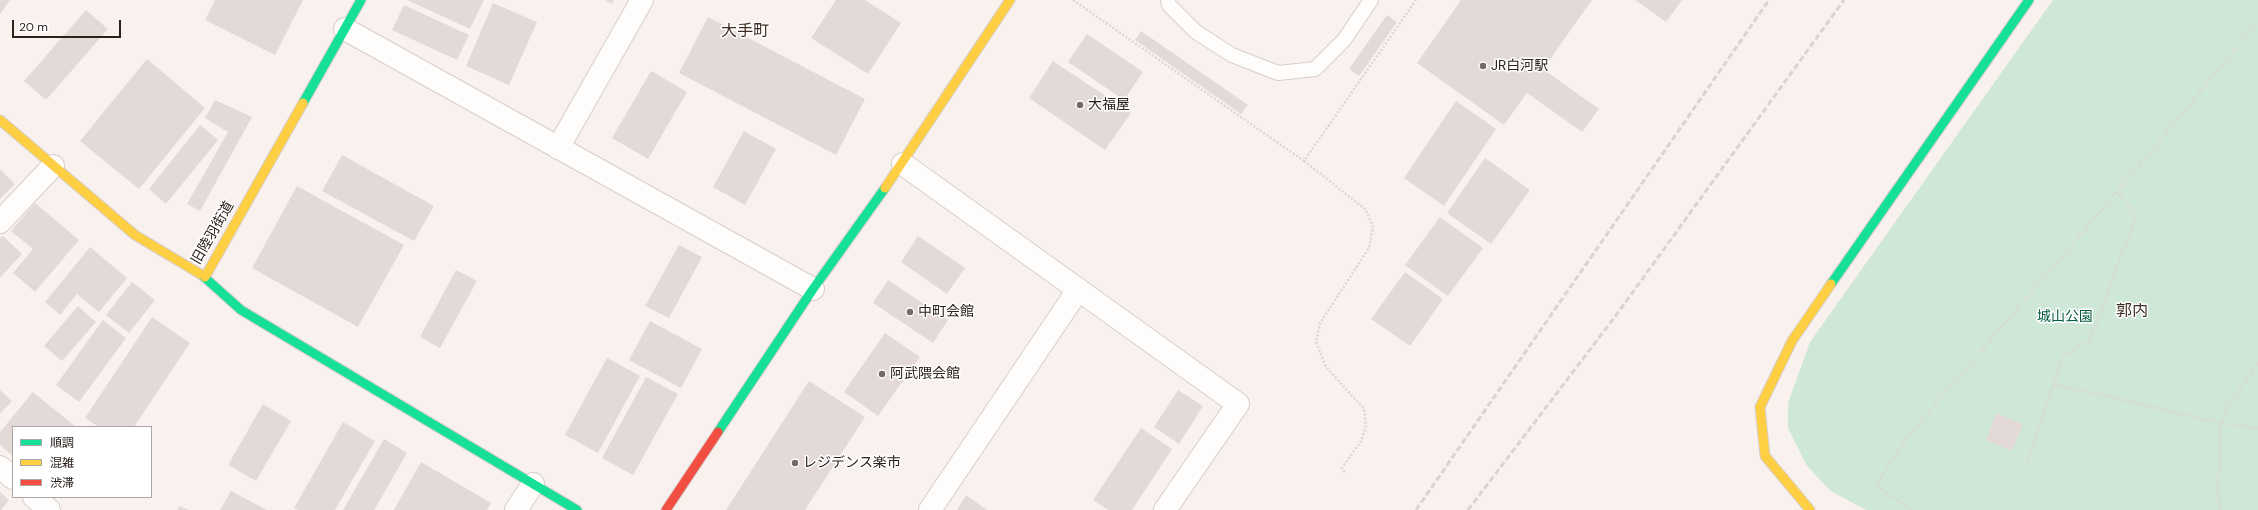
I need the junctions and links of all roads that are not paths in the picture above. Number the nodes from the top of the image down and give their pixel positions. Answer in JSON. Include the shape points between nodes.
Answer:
{"nodes":[{"id":1,"x":361,"y":0,"type":"edge"},
{"id":2,"x":642,"y":0,"type":"edge"},
{"id":3,"x":1010,"y":0,"type":"edge"},
{"id":4,"x":1168,"y":0,"type":"edge"},
{"id":5,"x":1371,"y":0,"type":"edge"},
{"id":6,"x":2029,"y":0,"type":"edge"},
{"id":7,"x":346,"y":29,"type":"junction"},
{"id":8,"x":0,"y":120,"type":"edge"},
{"id":9,"x":558,"y":148,"type":"junction"},
{"id":10,"x":903,"y":164,"type":"junction"},
{"id":11,"x":53,"y":166,"type":"junction"},
{"id":12,"x":0,"y":222,"type":"edge"},
{"id":13,"x":205,"y":277,"type":"junction"},
{"id":14,"x":813,"y":289,"type":"junction"},
{"id":15,"x":1078,"y":290,"type":"junction"},
{"id":16,"x":0,"y":467,"type":"edge"},
{"id":17,"x":12,"y":477,"type":"edge"},
{"id":18,"x":533,"y":484,"type":"junction"},
{"id":19,"x":35,"y":498,"type":"edge"},
{"id":20,"x":49,"y":510,"type":"edge"},
{"id":21,"x":516,"y":510,"type":"edge"},
{"id":22,"x":577,"y":510,"type":"edge"},
{"id":23,"x":666,"y":510,"type":"edge"},
{"id":24,"x":930,"y":510,"type":"edge"},
{"id":25,"x":1165,"y":510,"type":"edge"},
{"id":26,"x":1810,"y":510,"type":"edge"}],
"edges":[{"from":1,"to":7,"type":"street","name":"旧陸羽街道"},
{"from":2,"to":9,"type":"street"},
{"from":3,"to":10,"type":"street"},
{"from":4,"to":5,"type":"lane","via":[[1169,5],[1196,32],[1232,55],[1278,73],[1315,69],[1344,40]]},
{"from":6,"to":26,"type":"street","via":[[1792,341],[1760,406],[1765,456]]},
{"from":7,"to":9,"type":"street"},
{"from":7,"to":13,"type":"street","name":"旧陸羽街道"},
{"from":8,"to":11,"type":"street","name":"旧陸羽街道"},
{"from":9,"to":14,"type":"street"},
{"from":10,"to":14,"type":"street"},
{"from":10,"to":15,"type":"street"},
{"from":11,"to":12,"type":"street"},
{"from":11,"to":13,"type":"street","name":"旧陸羽街道","via":[[135,234]]},
{"from":13,"to":18,"type":"street","via":[[241,310]]},
{"from":14,"to":23,"type":"street"},
{"from":15,"to":24,"type":"street"},
{"from":15,"to":25,"type":"street","via":[[1238,404]]},
{"from":16,"to":17,"type":"street"},
{"from":18,"to":21,"type":"street"},
{"from":18,"to":22,"type":"street"},
{"from":19,"to":20,"type":"street"}]}
